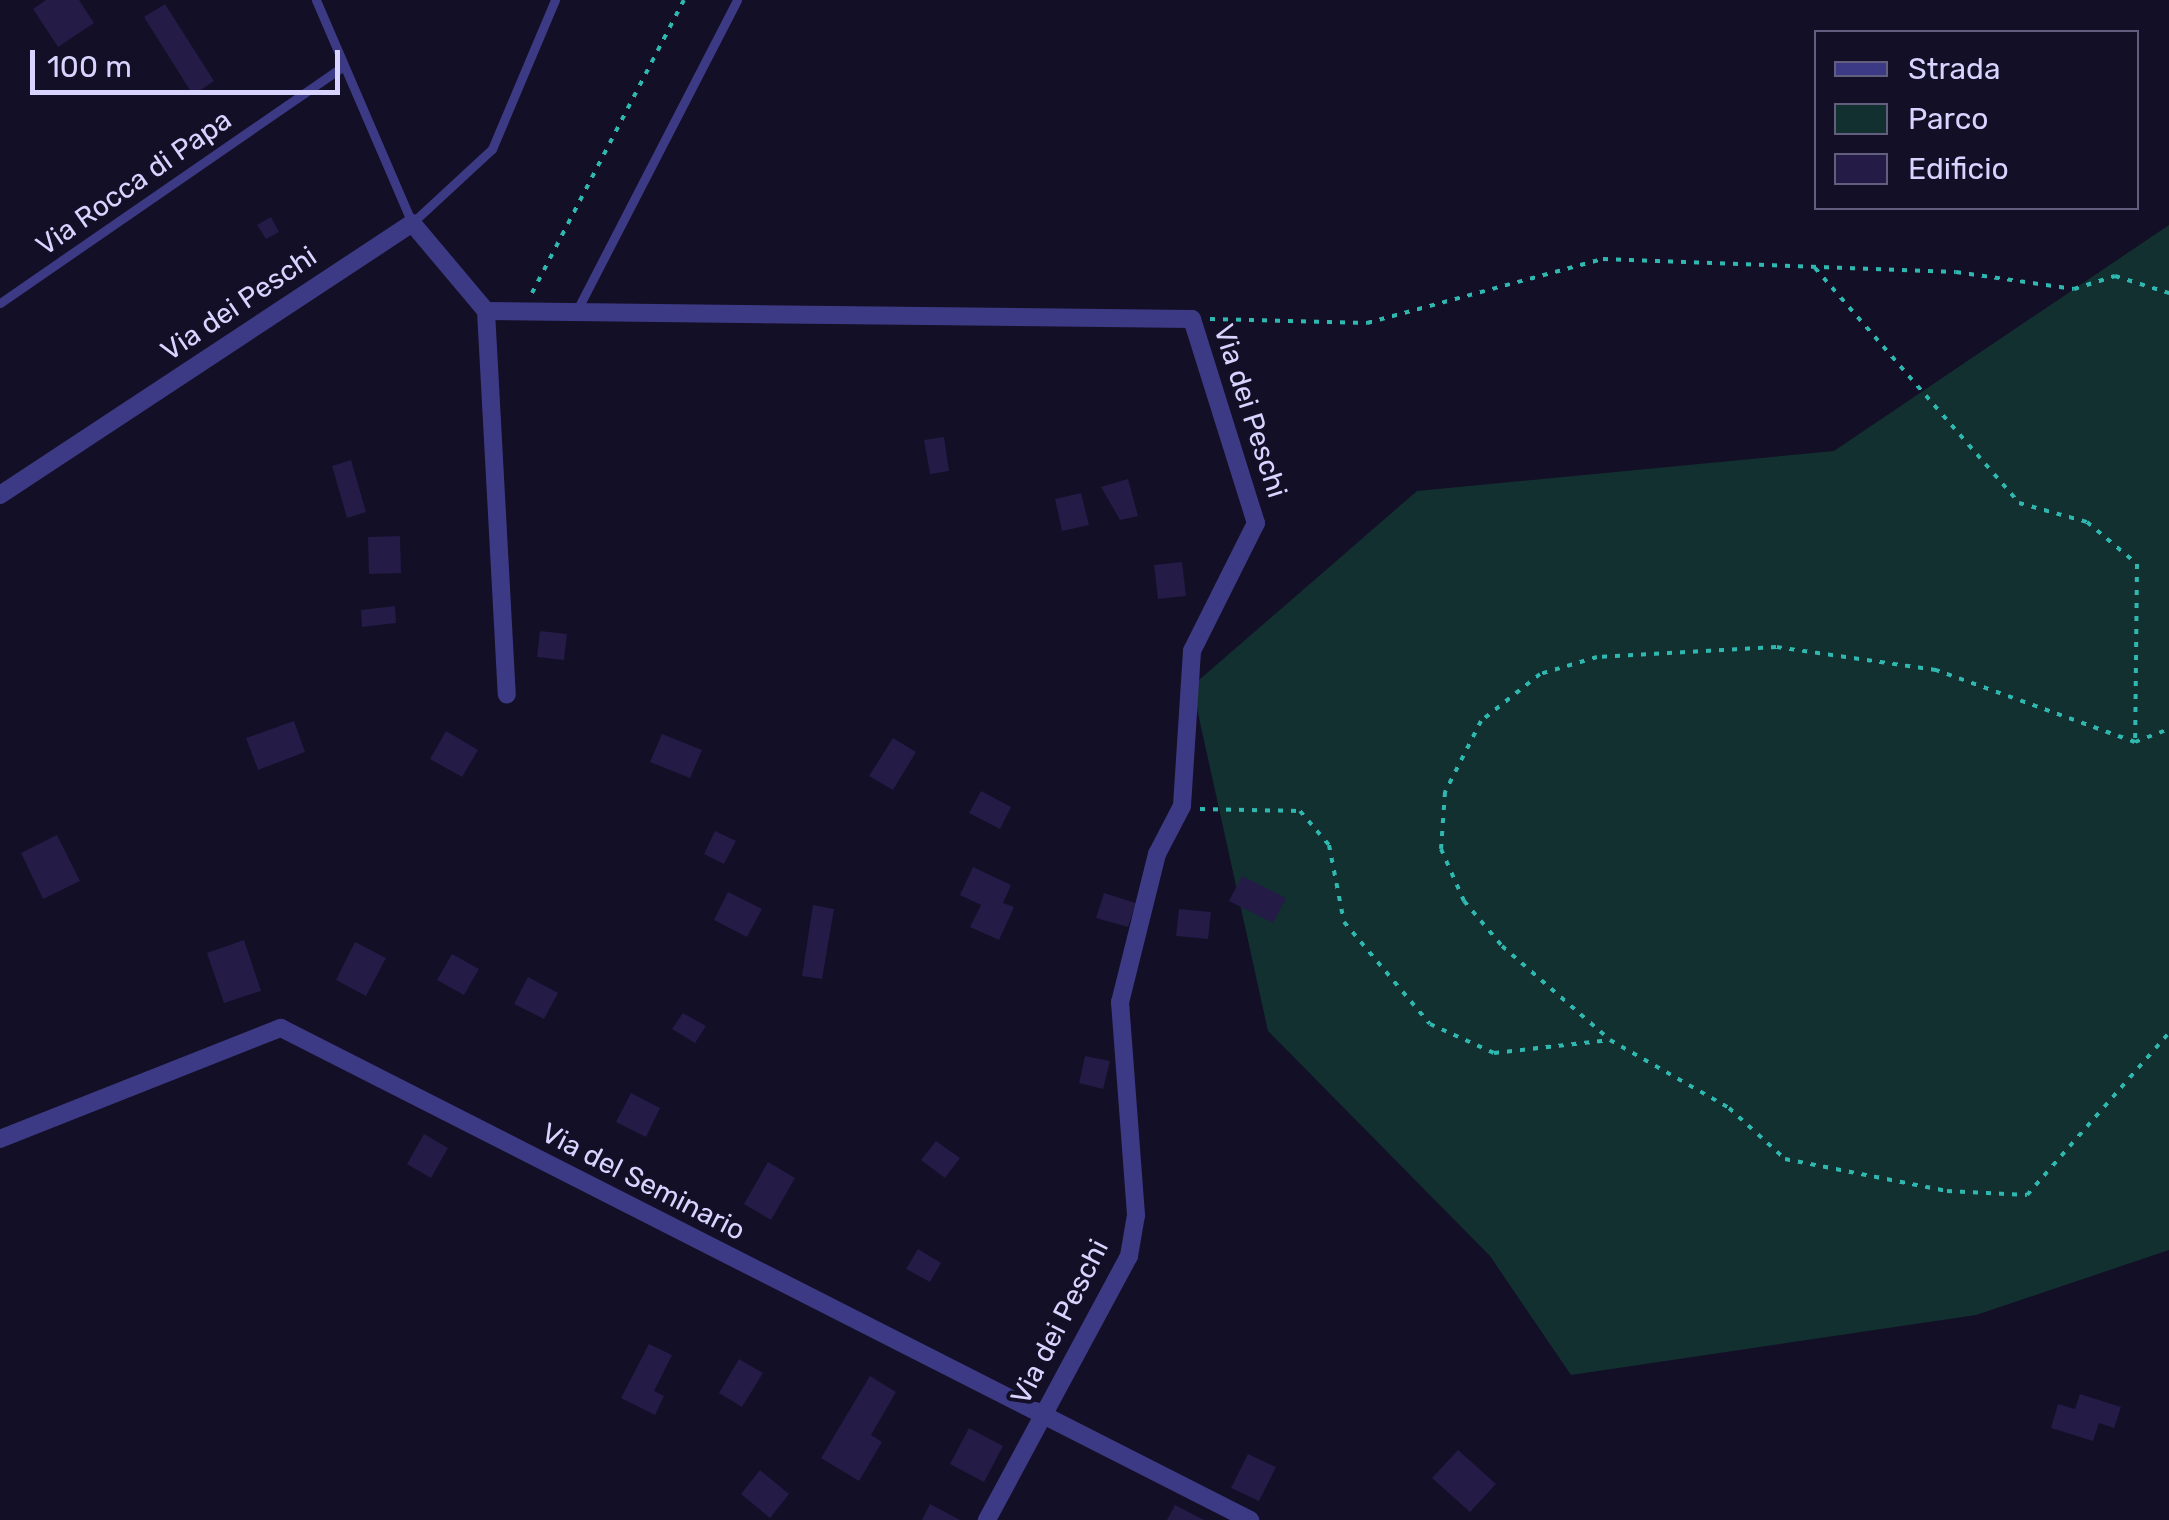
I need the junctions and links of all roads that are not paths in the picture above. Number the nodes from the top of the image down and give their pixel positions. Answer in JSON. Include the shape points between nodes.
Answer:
{"nodes":[{"id":1,"x":316,"y":0,"type":"edge"},
{"id":2,"x":555,"y":0,"type":"edge"},
{"id":3,"x":737,"y":0,"type":"edge"},
{"id":4,"x":343,"y":66,"type":"junction"},
{"id":5,"x":412,"y":222,"type":"junction"},
{"id":6,"x":0,"y":303,"type":"edge"},
{"id":7,"x":486,"y":312,"type":"junction"},
{"id":8,"x":576,"y":312,"type":"junction"},
{"id":9,"x":0,"y":495,"type":"edge"},
{"id":10,"x":507,"y":694,"type":"dead end"},
{"id":11,"x":0,"y":1139,"type":"edge"},
{"id":12,"x":1043,"y":1417,"type":"junction"},
{"id":13,"x":987,"y":1520,"type":"edge"},
{"id":14,"x":1250,"y":1520,"type":"edge"}],
"edges":[{"from":1,"to":4,"type":"lane"},
{"from":2,"to":5,"type":"lane","via":[[492,149]]},
{"from":3,"to":8,"type":"lane"},
{"from":4,"to":5,"type":"lane"},
{"from":4,"to":6,"type":"lane","name":"Via Rocca di Papa"},
{"from":5,"to":7,"type":"street"},
{"from":5,"to":9,"type":"street","name":"Via dei Peschi"},
{"from":7,"to":8,"type":"street","name":"Via dei Peschi"},
{"from":7,"to":10,"type":"street"},
{"from":8,"to":12,"type":"street","name":"Via dei Peschi","via":[[1192,319],[1256,522],[1192,651],[1182,806],[1157,854],[1120,1002],[1136,1215],[1129,1256]]},
{"from":11,"to":12,"type":"street","name":"Via del Seminario","via":[[280,1028]]},
{"from":12,"to":13,"type":"street","name":"Via dei Peschi"},
{"from":12,"to":14,"type":"street","name":"Via del Seminario"}]}
